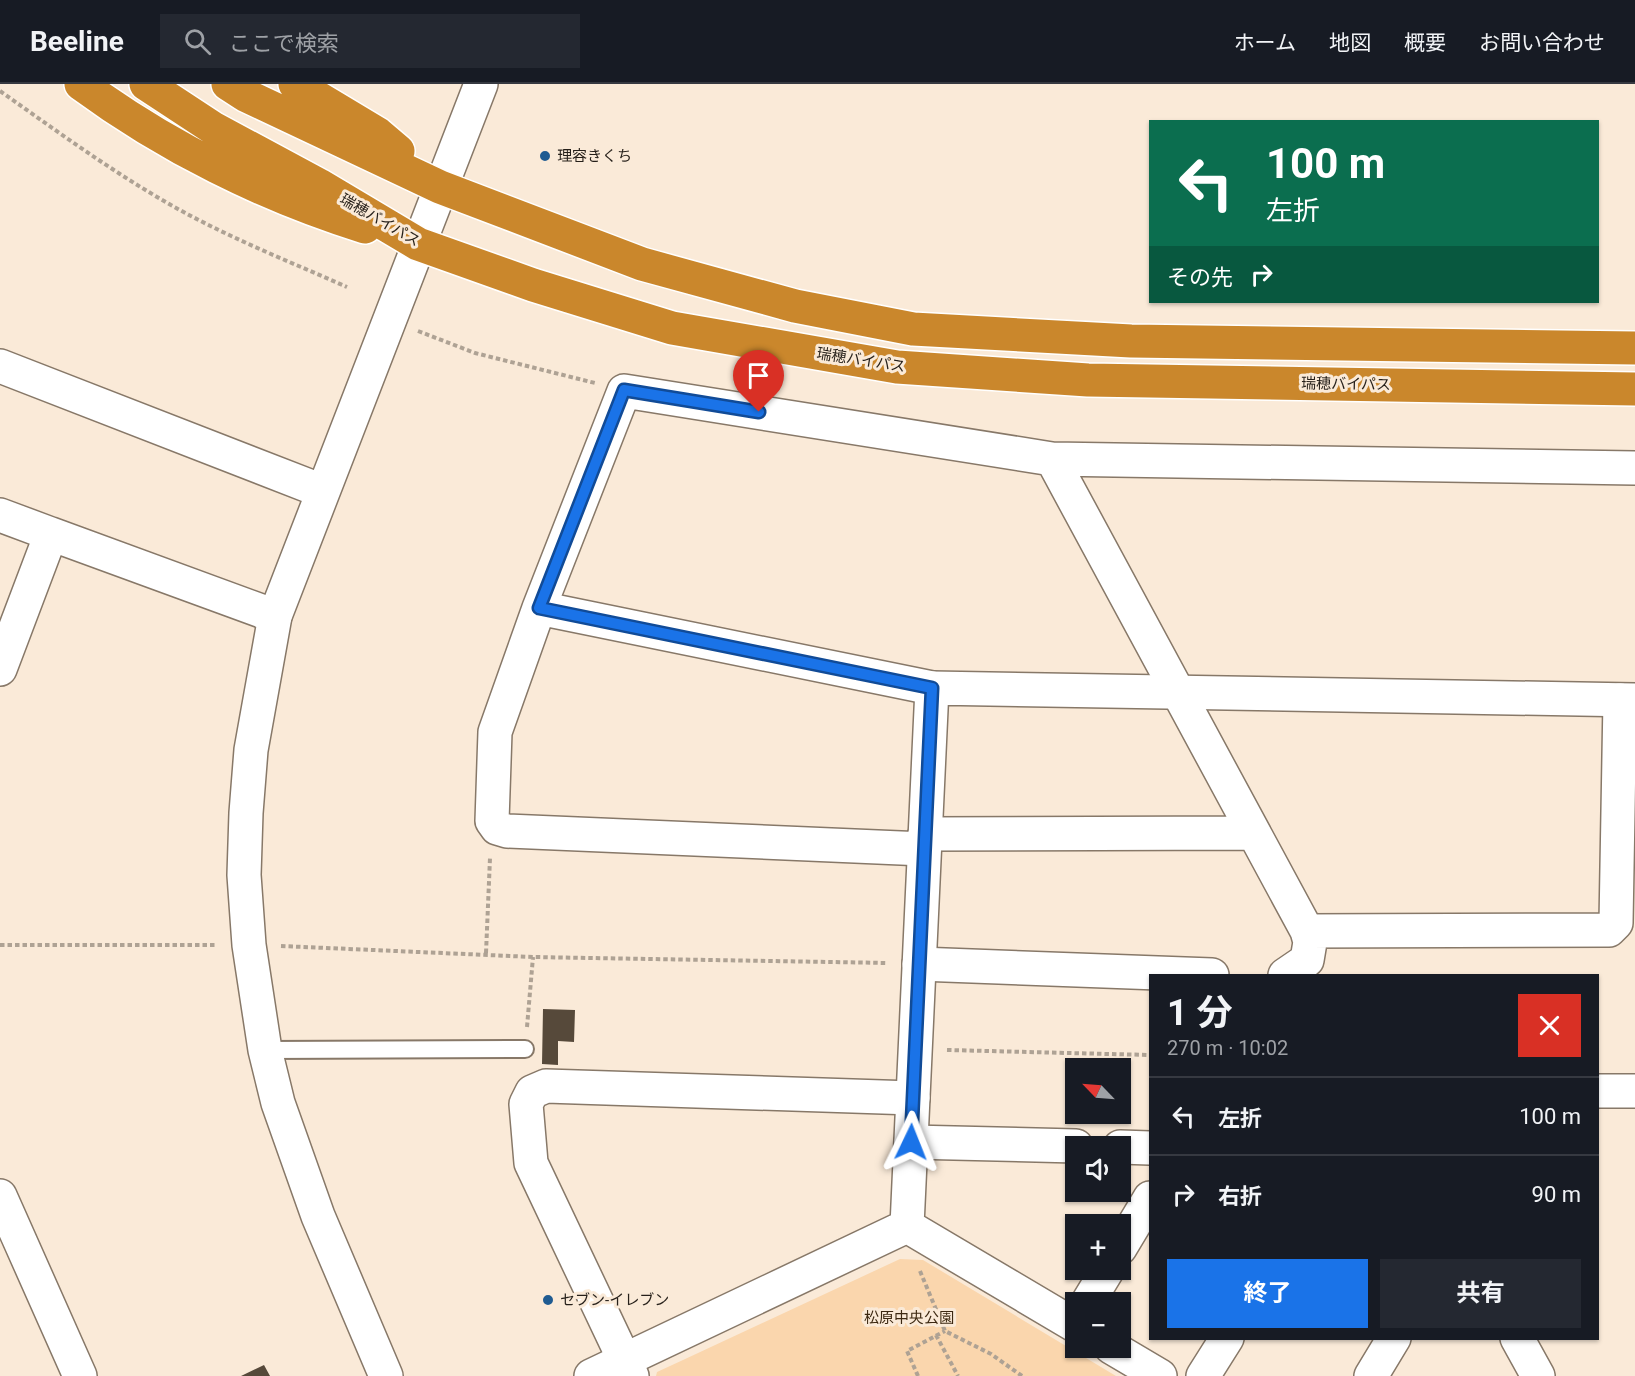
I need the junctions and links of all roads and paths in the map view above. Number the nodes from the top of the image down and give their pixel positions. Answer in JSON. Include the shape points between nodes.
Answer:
{"nodes":[{"id":1,"x":81,"y":84,"type":"edge"},
{"id":2,"x":146,"y":84,"type":"edge"},
{"id":3,"x":228,"y":84,"type":"edge"},
{"id":4,"x":295,"y":84,"type":"edge"},
{"id":5,"x":482,"y":84,"type":"edge"},
{"id":6,"x":0,"y":91,"type":"edge"},
{"id":7,"x":440,"y":187,"type":"junction"},
{"id":8,"x":418,"y":244,"type":"junction"},
{"id":9,"x":347,"y":287,"type":"dead end"},
{"id":10,"x":389,"y":320,"type":"junction"},
{"id":11,"x":1635,"y":348,"type":"edge"},
{"id":12,"x":0,"y":366,"type":"edge"},
{"id":13,"x":1635,"y":389,"type":"edge"},
{"id":14,"x":624,"y":390,"type":"junction"},
{"id":15,"x":1052,"y":459,"type":"junction"},
{"id":16,"x":1635,"y":468,"type":"edge"},
{"id":17,"x":322,"y":491,"type":"junction"},
{"id":18,"x":0,"y":515,"type":"edge"},
{"id":19,"x":51,"y":534,"type":"junction"},
{"id":20,"x":539,"y":608,"type":"junction"},
{"id":21,"x":275,"y":616,"type":"junction"},
{"id":22,"x":0,"y":669,"type":"edge"},
{"id":23,"x":932,"y":688,"type":"junction"},
{"id":24,"x":1177,"y":692,"type":"junction"},
{"id":25,"x":1628,"y":700,"type":"edge"},
{"id":26,"x":492,"y":821,"type":"junction"},
{"id":27,"x":1254,"y":833,"type":"junction"},
{"id":28,"x":925,"y":841,"type":"junction"},
{"id":29,"x":1307,"y":931,"type":"junction"},
{"id":30,"x":0,"y":945,"type":"edge"},
{"id":31,"x":249,"y":945,"type":"junction"},
{"id":32,"x":486,"y":953,"type":"junction"},
{"id":33,"x":919,"y":964,"type":"junction"},
{"id":34,"x":1185,"y":974,"type":"edge"},
{"id":35,"x":1286,"y":974,"type":"edge"},
{"id":36,"x":525,"y":1049,"type":"dead end"},
{"id":37,"x":915,"y":1049,"type":"junction"},
{"id":38,"x":265,"y":1050,"type":"junction"},
{"id":39,"x":1149,"y":1054,"type":"edge"},
{"id":40,"x":1599,"y":1091,"type":"edge"},
{"id":41,"x":1635,"y":1091,"type":"edge"},
{"id":42,"x":913,"y":1098,"type":"junction"},
{"id":43,"x":911,"y":1142,"type":"junction"},
{"id":44,"x":1065,"y":1146,"type":"edge"},
{"id":45,"x":1131,"y":1147,"type":"edge"},
{"id":46,"x":1149,"y":1148,"type":"edge"},
{"id":47,"x":0,"y":1196,"type":"edge"},
{"id":48,"x":1149,"y":1200,"type":"edge"},
{"id":49,"x":904,"y":1228,"type":"junction"},
{"id":50,"x":1131,"y":1230,"type":"edge"},
{"id":51,"x":1065,"y":1312,"type":"edge"},
{"id":52,"x":945,"y":1331,"type":"junction"},
{"id":53,"x":936,"y":1335,"type":"junction"},
{"id":54,"x":1226,"y":1340,"type":"edge"},
{"id":55,"x":1393,"y":1340,"type":"edge"},
{"id":56,"x":1518,"y":1340,"type":"edge"},
{"id":57,"x":1130,"y":1358,"type":"edge"},
{"id":58,"x":628,"y":1368,"type":"edge"},
{"id":59,"x":1535,"y":1374,"type":"edge"},
{"id":60,"x":80,"y":1376,"type":"edge"},
{"id":61,"x":386,"y":1376,"type":"edge"},
{"id":62,"x":591,"y":1376,"type":"edge"},
{"id":63,"x":918,"y":1376,"type":"edge"},
{"id":64,"x":958,"y":1376,"type":"edge"},
{"id":65,"x":1022,"y":1376,"type":"edge"},
{"id":66,"x":1160,"y":1376,"type":"edge"},
{"id":67,"x":1203,"y":1376,"type":"edge"},
{"id":68,"x":1371,"y":1376,"type":"edge"}],
"edges":[{"from":1,"to":8,"type":"highway","via":[[197,155],[305,208]]},
{"from":2,"to":8,"type":"highway","name":"瑞穂バイパス","via":[[213,128]]},
{"from":3,"to":7,"type":"highway"},
{"from":4,"to":7,"type":"highway","via":[[378,134]]},
{"from":5,"to":7,"type":"street"},
{"from":6,"to":9,"type":"path","via":[[103,164],[165,202]]},
{"from":7,"to":8,"type":"street"},
{"from":7,"to":11,"type":"highway","via":[[642,264],[795,306],[913,329],[1131,341]]},
{"from":8,"to":10,"type":"street"},
{"from":8,"to":13,"type":"highway","name":"瑞穂バイパス","via":[[672,328],[897,367],[1088,380]]},
{"from":10,"to":14,"type":"path","via":[[475,353]]},
{"from":10,"to":17,"type":"street"},
{"from":12,"to":17,"type":"street"},
{"from":14,"to":15,"type":"street"},
{"from":14,"to":20,"type":"street"},
{"from":15,"to":16,"type":"street"},
{"from":15,"to":24,"type":"street"},
{"from":17,"to":21,"type":"street"},
{"from":18,"to":19,"type":"street"},
{"from":19,"to":21,"type":"street"},
{"from":19,"to":22,"type":"street"},
{"from":20,"to":23,"type":"street"},
{"from":20,"to":26,"type":"street","via":[[495,732]]},
{"from":21,"to":31,"type":"street","via":[[250,760],[244,875]]},
{"from":23,"to":24,"type":"street"},
{"from":23,"to":28,"type":"street"},
{"from":24,"to":25,"type":"street"},
{"from":24,"to":27,"type":"street"},
{"from":25,"to":29,"type":"street","via":[[1616,923],[1609,930]]},
{"from":26,"to":28,"type":"street","via":[[497,828],[507,831]]},
{"from":26,"to":32,"type":"path"},
{"from":27,"to":28,"type":"street"},
{"from":27,"to":29,"type":"street"},
{"from":28,"to":33,"type":"street"},
{"from":29,"to":35,"type":"street","via":[[1307,960]]},
{"from":30,"to":31,"type":"path"},
{"from":31,"to":32,"type":"path"},
{"from":31,"to":38,"type":"street"},
{"from":32,"to":33,"type":"path"},
{"from":33,"to":34,"type":"street"},
{"from":33,"to":37,"type":"street"},
{"from":36,"to":38,"type":"lane"},
{"from":37,"to":39,"type":"path"},
{"from":37,"to":42,"type":"street"},
{"from":38,"to":61,"type":"street","via":[[296,1159]]},
{"from":40,"to":41,"type":"street"},
{"from":42,"to":43,"type":"street"},
{"from":42,"to":58,"type":"street","via":[[546,1086],[532,1092],[526,1104],[531,1163]]},
{"from":43,"to":44,"type":"street"},
{"from":43,"to":49,"type":"street"},
{"from":45,"to":46,"type":"street"},
{"from":47,"to":60,"type":"street"},
{"from":48,"to":50,"type":"street"},
{"from":49,"to":51,"type":"street"},
{"from":49,"to":52,"type":"path"},
{"from":49,"to":58,"type":"street"},
{"from":52,"to":53,"type":"path"},
{"from":52,"to":65,"type":"path","via":[[991,1354]]},
{"from":53,"to":63,"type":"path","via":[[907,1351]]},
{"from":53,"to":64,"type":"path"},
{"from":54,"to":67,"type":"street"},
{"from":55,"to":68,"type":"street"},
{"from":56,"to":59,"type":"street"},
{"from":57,"to":66,"type":"street"},
{"from":58,"to":62,"type":"street"}]}
